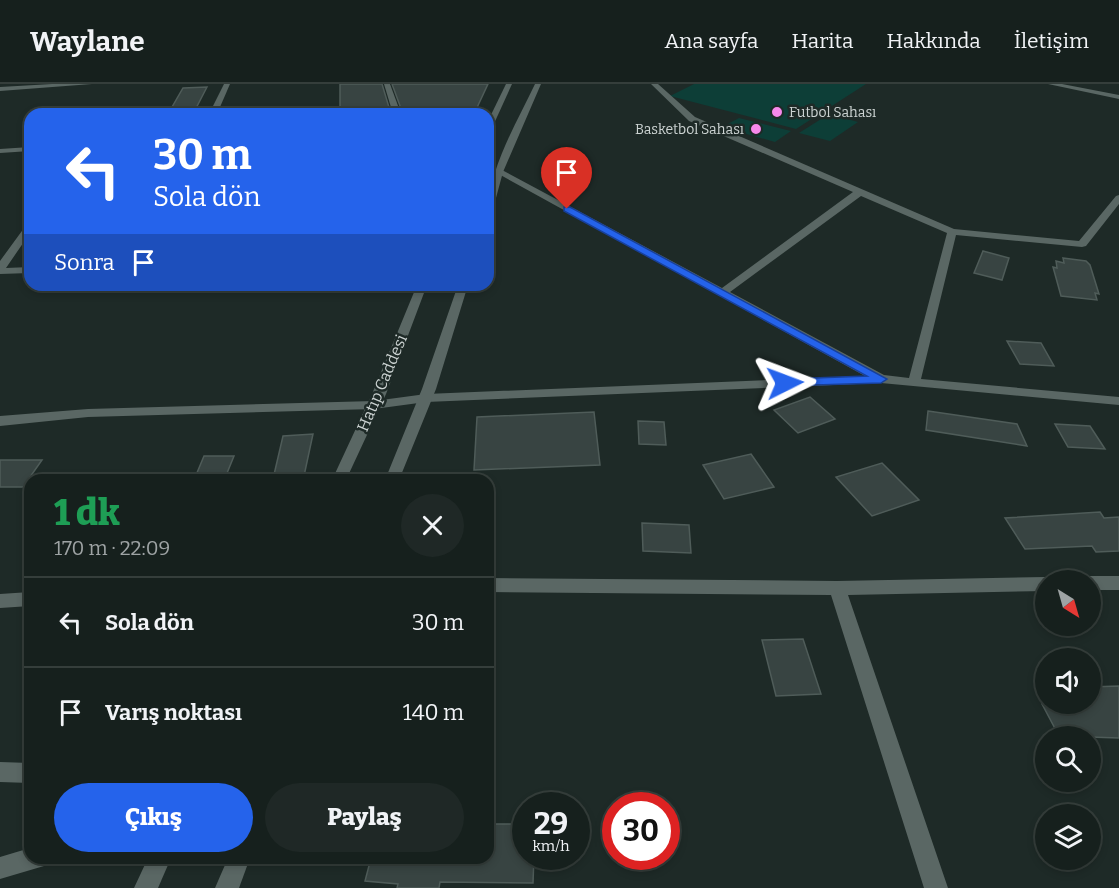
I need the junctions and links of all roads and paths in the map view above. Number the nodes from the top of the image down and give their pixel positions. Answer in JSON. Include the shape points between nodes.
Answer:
{"nodes":[{"id":1,"x":89,"y":84,"type":"edge"},
{"id":2,"x":226,"y":84,"type":"edge"},
{"id":3,"x":387,"y":84,"type":"edge"},
{"id":4,"x":509,"y":84,"type":"edge"},
{"id":5,"x":538,"y":84,"type":"edge"},
{"id":6,"x":654,"y":84,"type":"edge"},
{"id":7,"x":1051,"y":84,"type":"edge"},
{"id":8,"x":0,"y":89,"type":"edge"},
{"id":9,"x":1119,"y":97,"type":"edge"},
{"id":10,"x":216,"y":108,"type":"edge"},
{"id":11,"x":395,"y":108,"type":"edge"},
{"id":12,"x":494,"y":115,"type":"edge"},
{"id":13,"x":24,"y":150,"type":"edge"},
{"id":14,"x":0,"y":152,"type":"edge"},
{"id":15,"x":499,"y":172,"type":"junction"},
{"id":16,"x":494,"y":188,"type":"edge"},
{"id":17,"x":860,"y":192,"type":"junction"},
{"id":18,"x":1118,"y":202,"type":"edge"},
{"id":19,"x":952,"y":232,"type":"junction"},
{"id":20,"x":24,"y":235,"type":"edge"},
{"id":21,"x":0,"y":270,"type":"edge"},
{"id":22,"x":24,"y":270,"type":"edge"},
{"id":23,"x":420,"y":291,"type":"edge"},
{"id":24,"x":461,"y":291,"type":"edge"},
{"id":25,"x":722,"y":292,"type":"junction"},
{"id":26,"x":881,"y":379,"type":"junction"},
{"id":27,"x":914,"y":382,"type":"junction"},
{"id":28,"x":426,"y":398,"type":"junction"},
{"id":29,"x":1119,"y":401,"type":"edge"},
{"id":30,"x":374,"y":405,"type":"junction"},
{"id":31,"x":0,"y":421,"type":"edge"},
{"id":32,"x":342,"y":474,"type":"edge"},
{"id":33,"x":394,"y":474,"type":"edge"},
{"id":34,"x":1119,"y":583,"type":"edge"},
{"id":35,"x":1035,"y":584,"type":"edge"},
{"id":36,"x":1101,"y":584,"type":"edge"},
{"id":37,"x":494,"y":585,"type":"edge"},
{"id":38,"x":837,"y":588,"type":"junction"},
{"id":39,"x":24,"y":599,"type":"edge"},
{"id":40,"x":0,"y":600,"type":"edge"},
{"id":41,"x":0,"y":772,"type":"edge"},
{"id":42,"x":24,"y":773,"type":"edge"},
{"id":43,"x":24,"y":861,"type":"edge"},
{"id":44,"x":157,"y":864,"type":"edge"},
{"id":45,"x":237,"y":864,"type":"edge"},
{"id":46,"x":0,"y":868,"type":"edge"},
{"id":47,"x":146,"y":888,"type":"edge"},
{"id":48,"x":227,"y":888,"type":"edge"},
{"id":49,"x":936,"y":888,"type":"edge"}],
"edges":[{"from":1,"to":8,"type":"street"},
{"from":2,"to":10,"type":"street"},
{"from":3,"to":11,"type":"street"},
{"from":4,"to":12,"type":"street"},
{"from":5,"to":15,"type":"street"},
{"from":6,"to":17,"type":"street","via":[[692,119]]},
{"from":7,"to":9,"type":"street"},
{"from":13,"to":14,"type":"street"},
{"from":15,"to":16,"type":"street"},
{"from":15,"to":25,"type":"street"},
{"from":17,"to":19,"type":"street"},
{"from":17,"to":25,"type":"street"},
{"from":18,"to":19,"type":"street","via":[[1082,244]]},
{"from":19,"to":27,"type":"street"},
{"from":20,"to":21,"type":"street"},
{"from":21,"to":22,"type":"street"},
{"from":23,"to":30,"type":"street","name":"Hatıp Caddesi"},
{"from":24,"to":28,"type":"street"},
{"from":25,"to":26,"type":"street"},
{"from":26,"to":27,"type":"street"},
{"from":26,"to":28,"type":"street"},
{"from":27,"to":29,"type":"street"},
{"from":28,"to":30,"type":"street"},
{"from":28,"to":33,"type":"street"},
{"from":30,"to":31,"type":"street","via":[[88,413]]},
{"from":30,"to":32,"type":"street","name":"Hatıp Caddesi"},
{"from":34,"to":36,"type":"street"},
{"from":35,"to":38,"type":"street"},
{"from":37,"to":38,"type":"street"},
{"from":38,"to":49,"type":"street"},
{"from":39,"to":40,"type":"street"},
{"from":41,"to":42,"type":"street"},
{"from":43,"to":46,"type":"street"},
{"from":44,"to":47,"type":"street"},
{"from":45,"to":48,"type":"street"}]}
